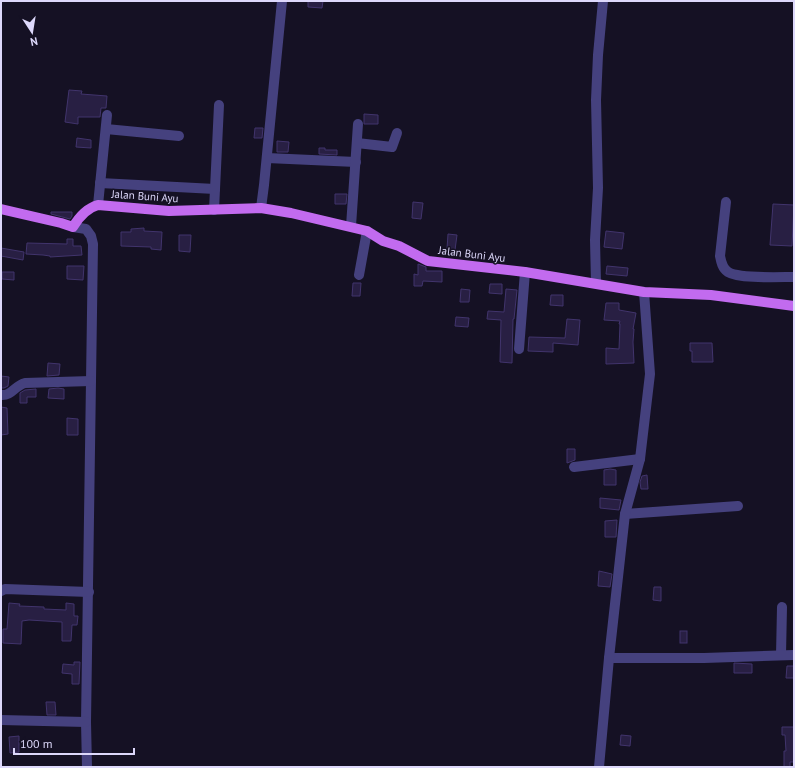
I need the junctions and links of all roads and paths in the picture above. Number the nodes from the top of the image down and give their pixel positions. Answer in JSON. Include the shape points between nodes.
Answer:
{"nodes":[{"id":1,"x":282,"y":1,"type":"edge"},
{"id":2,"x":603,"y":1,"type":"edge"},
{"id":3,"x":219,"y":105,"type":"dead end"},
{"id":4,"x":107,"y":114,"type":"dead end"},
{"id":5,"x":358,"y":124,"type":"dead end"},
{"id":6,"x":106,"y":129,"type":"junction"},
{"id":7,"x":397,"y":133,"type":"dead end"},
{"id":8,"x":179,"y":136,"type":"dead end"},
{"id":9,"x":357,"y":143,"type":"junction"},
{"id":10,"x":267,"y":158,"type":"junction"},
{"id":11,"x":356,"y":162,"type":"junction"},
{"id":12,"x":100,"y":183,"type":"junction"},
{"id":13,"x":215,"y":189,"type":"junction"},
{"id":14,"x":726,"y":202,"type":"dead end"},
{"id":15,"x":98,"y":205,"type":"junction"},
{"id":16,"x":261,"y":208,"type":"junction"},
{"id":17,"x":1,"y":209,"type":"edge"},
{"id":18,"x":214,"y":210,"type":"junction"},
{"id":19,"x":75,"y":224,"type":"junction"},
{"id":20,"x":351,"y":226,"type":"junction"},
{"id":21,"x":367,"y":231,"type":"junction"},
{"id":22,"x":526,"y":272,"type":"junction"},
{"id":23,"x":359,"y":275,"type":"dead end"},
{"id":24,"x":794,"y":278,"type":"edge"},
{"id":25,"x":596,"y":283,"type":"junction"},
{"id":26,"x":644,"y":292,"type":"junction"},
{"id":27,"x":794,"y":306,"type":"edge"},
{"id":28,"x":519,"y":349,"type":"dead end"},
{"id":29,"x":91,"y":382,"type":"junction"},
{"id":30,"x":1,"y":395,"type":"edge"},
{"id":31,"x":640,"y":459,"type":"junction"},
{"id":32,"x":574,"y":467,"type":"dead end"},
{"id":33,"x":738,"y":506,"type":"dead end"},
{"id":34,"x":625,"y":514,"type":"junction"},
{"id":35,"x":1,"y":591,"type":"edge"},
{"id":36,"x":89,"y":592,"type":"junction"},
{"id":37,"x":782,"y":606,"type":"dead end"},
{"id":38,"x":781,"y":655,"type":"junction"},
{"id":39,"x":794,"y":655,"type":"edge"},
{"id":40,"x":614,"y":658,"type":"junction"},
{"id":41,"x":1,"y":720,"type":"edge"},
{"id":42,"x":86,"y":722,"type":"junction"},
{"id":43,"x":87,"y":767,"type":"edge"},
{"id":44,"x":599,"y":767,"type":"edge"}],
"edges":[{"from":1,"to":10,"type":"street"},
{"from":2,"to":25,"type":"street","via":[[596,100]]},
{"from":3,"to":13,"type":"street"},
{"from":4,"to":6,"type":"street"},
{"from":5,"to":9,"type":"street"},
{"from":6,"to":8,"type":"street"},
{"from":6,"to":12,"type":"street"},
{"from":7,"to":9,"type":"street","via":[[392,147]]},
{"from":9,"to":11,"type":"street"},
{"from":10,"to":11,"type":"street"},
{"from":10,"to":16,"type":"street"},
{"from":11,"to":20,"type":"street"},
{"from":12,"to":13,"type":"street"},
{"from":12,"to":15,"type":"street"},
{"from":13,"to":18,"type":"street"},
{"from":14,"to":24,"type":"street","via":[[720,256],[721,264],[727,272],[737,275]]},
{"from":15,"to":18,"type":"main road","name":"Jalan Buni Ayu","via":[[169,211]]},
{"from":15,"to":19,"type":"main road","name":"Jalan Buni Ayu","via":[[85,212]]},
{"from":16,"to":18,"type":"main road","name":"Jalan Buni Ayu"},
{"from":16,"to":20,"type":"main road","name":"Jalan Buni Ayu"},
{"from":17,"to":19,"type":"main road"},
{"from":19,"to":29,"type":"street","via":[[90,232],[93,244]]},
{"from":20,"to":21,"type":"main road","name":"Jalan Buni Ayu"},
{"from":21,"to":22,"type":"main road","name":"Jalan Buni Ayu","via":[[428,261]]},
{"from":21,"to":23,"type":"street"},
{"from":22,"to":25,"type":"main road","name":"Jalan Buni Ayu"},
{"from":22,"to":28,"type":"street"},
{"from":25,"to":26,"type":"main road","name":"Jalan Buni Ayu"},
{"from":26,"to":27,"type":"main road","name":"Jalan Buni Ayu","via":[[711,295]]},
{"from":26,"to":31,"type":"street","via":[[650,374]]},
{"from":29,"to":30,"type":"street","via":[[18,384],[10,394]]},
{"from":29,"to":36,"type":"street"},
{"from":31,"to":32,"type":"street"},
{"from":31,"to":34,"type":"street"},
{"from":33,"to":34,"type":"street"},
{"from":34,"to":40,"type":"street"},
{"from":35,"to":36,"type":"street","via":[[5,589]]},
{"from":36,"to":42,"type":"street"},
{"from":37,"to":38,"type":"street"},
{"from":38,"to":39,"type":"street"},
{"from":38,"to":40,"type":"street"},
{"from":40,"to":44,"type":"street"},
{"from":41,"to":42,"type":"street"},
{"from":42,"to":43,"type":"street"}]}
